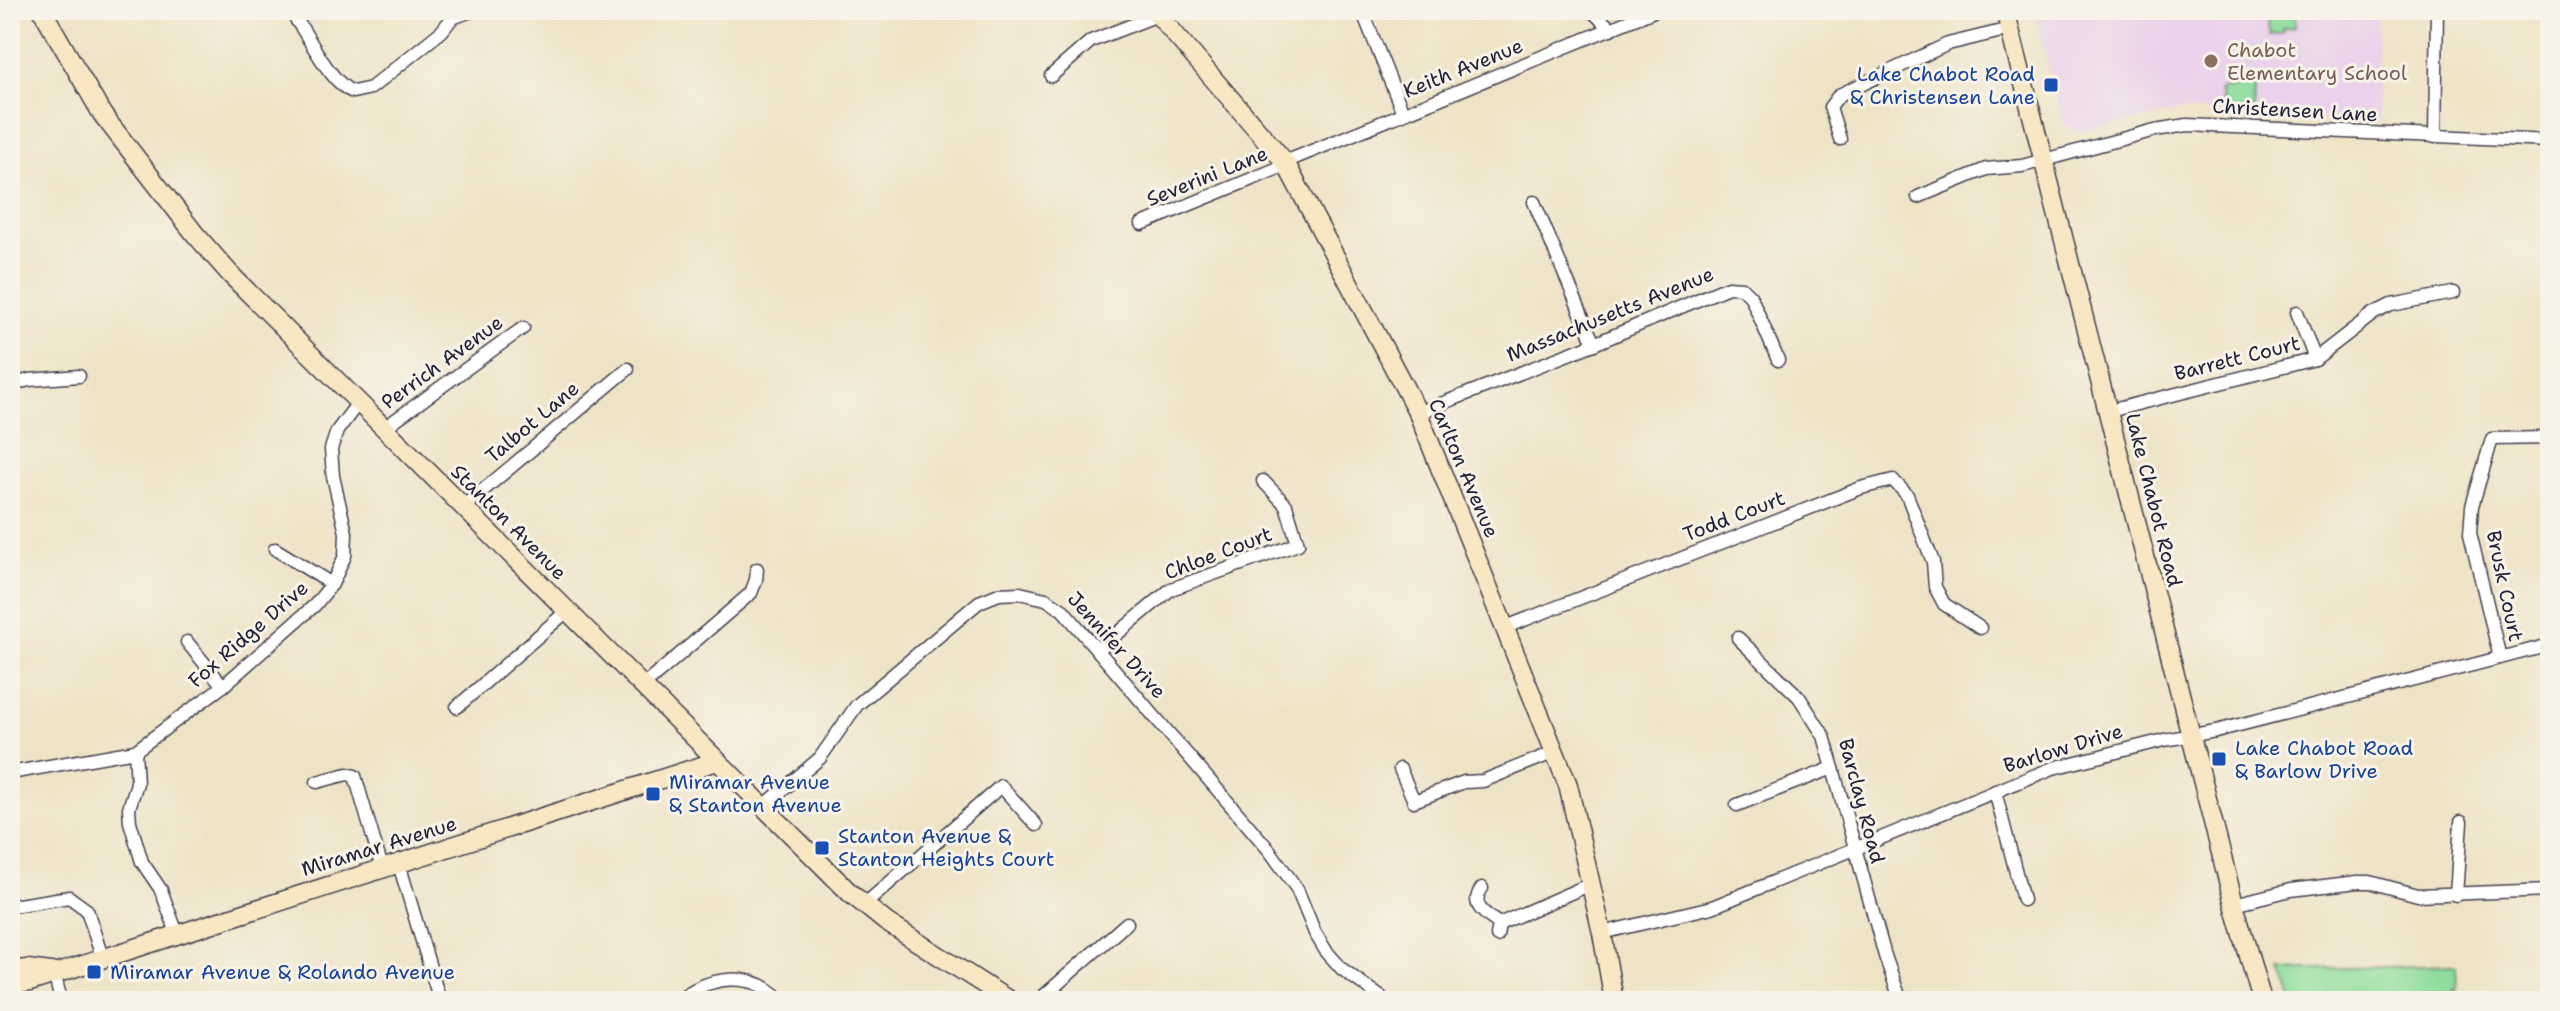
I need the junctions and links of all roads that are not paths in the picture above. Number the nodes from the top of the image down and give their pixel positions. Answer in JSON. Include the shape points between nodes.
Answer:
{"nodes":[{"id":1,"x":42,"y":10,"type":"edge"},
{"id":2,"x":289,"y":10,"type":"edge"},
{"id":3,"x":474,"y":10,"type":"edge"},
{"id":4,"x":1362,"y":10,"type":"edge"},
{"id":5,"x":1591,"y":10,"type":"edge"},
{"id":6,"x":1656,"y":10,"type":"edge"},
{"id":7,"x":2005,"y":10,"type":"edge"},
{"id":8,"x":2437,"y":10,"type":"edge"},
{"id":9,"x":1156,"y":12,"type":"edge"},
{"id":10,"x":449,"y":14,"type":"edge"},
{"id":11,"x":1611,"y":29,"type":"junction"},
{"id":12,"x":2010,"y":29,"type":"junction"},
{"id":13,"x":1051,"y":76,"type":"dead end"},
{"id":14,"x":1403,"y":113,"type":"junction"},
{"id":15,"x":2435,"y":137,"type":"junction"},
{"id":16,"x":1840,"y":139,"type":"dead end"},
{"id":17,"x":2550,"y":141,"type":"edge"},
{"id":18,"x":2043,"y":159,"type":"junction"},
{"id":19,"x":1286,"y":164,"type":"junction"},
{"id":20,"x":1918,"y":197,"type":"dead end"},
{"id":21,"x":1534,"y":202,"type":"dead end"},
{"id":22,"x":1142,"y":224,"type":"dead end"},
{"id":23,"x":2453,"y":293,"type":"dead end"},
{"id":24,"x":2297,"y":312,"type":"dead end"},
{"id":25,"x":523,"y":328,"type":"dead end"},
{"id":26,"x":1594,"y":344,"type":"junction"},
{"id":27,"x":2315,"y":359,"type":"junction"},
{"id":28,"x":1778,"y":360,"type":"dead end"},
{"id":29,"x":628,"y":369,"type":"dead end"},
{"id":30,"x":79,"y":376,"type":"dead end"},
{"id":31,"x":10,"y":385,"type":"edge"},
{"id":32,"x":358,"y":403,"type":"junction"},
{"id":33,"x":2109,"y":411,"type":"junction"},
{"id":34,"x":1418,"y":413,"type":"junction"},
{"id":35,"x":384,"y":428,"type":"junction"},
{"id":36,"x":2550,"y":438,"type":"edge"},
{"id":37,"x":1263,"y":481,"type":"dead end"},
{"id":38,"x":463,"y":507,"type":"junction"},
{"id":39,"x":275,"y":549,"type":"dead end"},
{"id":40,"x":757,"y":569,"type":"dead end"},
{"id":41,"x":332,"y":584,"type":"junction"},
{"id":42,"x":567,"y":611,"type":"junction"},
{"id":43,"x":1506,"y":627,"type":"junction"},
{"id":44,"x":1980,"y":628,"type":"dead end"},
{"id":45,"x":1738,"y":638,"type":"dead end"},
{"id":46,"x":187,"y":642,"type":"dead end"},
{"id":47,"x":2550,"y":645,"type":"edge"},
{"id":48,"x":1098,"y":650,"type":"junction"},
{"id":49,"x":2500,"y":658,"type":"junction"},
{"id":50,"x":223,"y":686,"type":"junction"},
{"id":51,"x":643,"y":686,"type":"junction"},
{"id":52,"x":457,"y":707,"type":"dead end"},
{"id":53,"x":2191,"y":735,"type":"junction"},
{"id":54,"x":135,"y":751,"type":"junction"},
{"id":55,"x":1555,"y":752,"type":"junction"},
{"id":56,"x":717,"y":761,"type":"junction"},
{"id":57,"x":1833,"y":768,"type":"junction"},
{"id":58,"x":1400,"y":769,"type":"dead end"},
{"id":59,"x":10,"y":773,"type":"edge"},
{"id":60,"x":317,"y":782,"type":"dead end"},
{"id":61,"x":1995,"y":791,"type":"junction"},
{"id":62,"x":1737,"y":805,"type":"dead end"},
{"id":63,"x":764,"y":806,"type":"junction"},
{"id":64,"x":2461,"y":822,"type":"dead end"},
{"id":65,"x":1036,"y":825,"type":"dead end"},
{"id":66,"x":1854,"y":848,"type":"junction"},
{"id":67,"x":390,"y":866,"type":"junction"},
{"id":68,"x":1591,"y":884,"type":"junction"},
{"id":69,"x":1482,"y":888,"type":"dead end"},
{"id":70,"x":2550,"y":890,"type":"edge"},
{"id":71,"x":2456,"y":895,"type":"junction"},
{"id":72,"x":2023,"y":900,"type":"dead end"},
{"id":73,"x":2234,"y":904,"type":"junction"},
{"id":74,"x":864,"y":905,"type":"junction"},
{"id":75,"x":12,"y":906,"type":"edge"},
{"id":76,"x":1127,"y":923,"type":"dead end"},
{"id":77,"x":177,"y":933,"type":"junction"},
{"id":78,"x":1602,"y":933,"type":"junction"},
{"id":79,"x":102,"y":957,"type":"junction"},
{"id":80,"x":10,"y":971,"type":"edge"},
{"id":81,"x":54,"y":972,"type":"junction"},
{"id":82,"x":10,"y":985,"type":"edge"},
{"id":83,"x":61,"y":1001,"type":"edge"},
{"id":84,"x":440,"y":1001,"type":"edge"},
{"id":85,"x":677,"y":1001,"type":"edge"},
{"id":86,"x":782,"y":1001,"type":"edge"},
{"id":87,"x":1010,"y":1001,"type":"edge"},
{"id":88,"x":1038,"y":1001,"type":"edge"},
{"id":89,"x":1386,"y":1001,"type":"edge"},
{"id":90,"x":1614,"y":1001,"type":"edge"},
{"id":91,"x":1901,"y":1001,"type":"edge"},
{"id":92,"x":2262,"y":1001,"type":"edge"}],
"edges":[{"from":1,"to":32,"type":"street","name":"Stanton Avenue","via":[[102,114],[195,234]]},
{"from":2,"to":10,"type":"street","via":[[338,83],[353,92],[371,88],[442,31]]},
{"from":3,"to":10,"type":"street"},
{"from":4,"to":14,"type":"street"},
{"from":5,"to":11,"type":"street"},
{"from":6,"to":11,"type":"street","name":"Keith Avenue"},
{"from":7,"to":12,"type":"street","name":"Lake Chabot Road"},
{"from":8,"to":15,"type":"street"},
{"from":9,"to":13,"type":"street","via":[[1091,41]]},
{"from":9,"to":19,"type":"street","name":"Carlton Avenue"},
{"from":11,"to":14,"type":"street","name":"Keith Avenue"},
{"from":12,"to":16,"type":"street","via":[[1948,44],[1839,95],[1830,107]]},
{"from":12,"to":18,"type":"street","name":"Lake Chabot Road"},
{"from":14,"to":19,"type":"street","name":"Keith Avenue"},
{"from":15,"to":17,"type":"street","name":"Christensen Lane"},
{"from":15,"to":18,"type":"street","name":"Christensen Lane","via":[[2187,125]]},
{"from":18,"to":20,"type":"street","name":"Christensen Lane","via":[[1986,169]]},
{"from":18,"to":33,"type":"street","name":"Lake Chabot Road"},
{"from":19,"to":22,"type":"street","name":"Severini Lane"},
{"from":19,"to":34,"type":"street","name":"Carlton Avenue"},
{"from":21,"to":26,"type":"street"},
{"from":23,"to":27,"type":"street","name":"Barrett Court","via":[[2382,309]]},
{"from":24,"to":27,"type":"street"},
{"from":25,"to":35,"type":"street","name":"Perrich Avenue"},
{"from":26,"to":28,"type":"street","name":"Massachusetts Avenue","via":[[1728,287],[1742,288],[1751,297]]},
{"from":26,"to":34,"type":"street","name":"Massachusetts Avenue"},
{"from":27,"to":33,"type":"street","name":"Barrett Court"},
{"from":29,"to":38,"type":"street","name":"Talbot Lane"},
{"from":30,"to":31,"type":"street"},
{"from":32,"to":35,"type":"street","name":"Stanton Avenue"},
{"from":32,"to":41,"type":"street","name":"Fox Ridge Drive","via":[[331,449],[347,542]]},
{"from":33,"to":53,"type":"street","name":"Lake Chabot Road"},
{"from":34,"to":43,"type":"street","name":"Carlton Avenue"},
{"from":35,"to":38,"type":"street","name":"Stanton Avenue"},
{"from":36,"to":49,"type":"street","name":"Brusk Court","via":[[2492,439],[2472,506],[2470,533]]},
{"from":37,"to":48,"type":"street","name":"Chloe Court","via":[[1286,505],[1298,544],[1171,589]]},
{"from":38,"to":42,"type":"street","name":"Stanton Avenue"},
{"from":39,"to":41,"type":"street"},
{"from":40,"to":51,"type":"street","via":[[751,593]]},
{"from":41,"to":50,"type":"street","name":"Fox Ridge Drive"},
{"from":42,"to":51,"type":"street","name":"Stanton Avenue"},
{"from":42,"to":52,"type":"street"},
{"from":43,"to":44,"type":"street","name":"Todd Court","via":[[1893,480],[1907,495],[1944,604]]},
{"from":43,"to":55,"type":"street","name":"Carlton Avenue"},
{"from":45,"to":57,"type":"street","name":"Barclay Road","via":[[1799,697],[1824,736]]},
{"from":46,"to":50,"type":"street"},
{"from":47,"to":49,"type":"street","name":"Barlow Drive"},
{"from":48,"to":63,"type":"street","name":"Jennifer Drive","via":[[1063,610],[1046,599],[1020,593],[989,597],[857,705],[820,758]]},
{"from":48,"to":89,"type":"street","name":"Jennifer Drive","via":[[1283,867],[1326,951]]},
{"from":49,"to":53,"type":"street","name":"Barlow Drive"},
{"from":50,"to":54,"type":"street","name":"Fox Ridge Drive"},
{"from":51,"to":56,"type":"street","name":"Stanton Avenue"},
{"from":53,"to":61,"type":"street","name":"Barlow Drive","via":[[2053,768]]},
{"from":53,"to":73,"type":"street","name":"Lake Chabot Road"},
{"from":54,"to":59,"type":"street","name":"Fox Ridge Drive"},
{"from":54,"to":77,"type":"street","via":[[137,783],[130,822],[142,862],[161,890]]},
{"from":55,"to":58,"type":"street","via":[[1414,801]]},
{"from":55,"to":68,"type":"street","name":"Carlton Avenue"},
{"from":56,"to":63,"type":"street","name":"Stanton Avenue"},
{"from":56,"to":67,"type":"street","name":"Miramar Avenue"},
{"from":57,"to":62,"type":"street"},
{"from":57,"to":66,"type":"street","name":"Barclay Road"},
{"from":60,"to":67,"type":"street","via":[[355,776]]},
{"from":61,"to":66,"type":"street","name":"Barlow Drive"},
{"from":61,"to":72,"type":"street"},
{"from":63,"to":74,"type":"street","name":"Stanton Avenue"},
{"from":64,"to":71,"type":"street"},
{"from":65,"to":74,"type":"street","via":[[1001,786]]},
{"from":66,"to":78,"type":"street","name":"Barlow Drive","via":[[1712,907]]},
{"from":66,"to":91,"type":"street","name":"Barclay Road"},
{"from":67,"to":77,"type":"street","name":"Miramar Avenue"},
{"from":67,"to":84,"type":"street"},
{"from":68,"to":69,"type":"street","via":[[1498,930],[1476,903]]},
{"from":68,"to":78,"type":"street","name":"Carlton Avenue"},
{"from":70,"to":71,"type":"street"},
{"from":71,"to":73,"type":"street","via":[[2418,895],[2357,882]]},
{"from":73,"to":92,"type":"street","name":"Lake Chabot Road"},
{"from":74,"to":87,"type":"street","name":"Stanton Avenue"},
{"from":75,"to":79,"type":"street","via":[[69,897],[87,910]]},
{"from":76,"to":88,"type":"street"},
{"from":77,"to":79,"type":"street","name":"Miramar Avenue"},
{"from":78,"to":90,"type":"street","name":"Carlton Avenue"},
{"from":79,"to":81,"type":"street","name":"Miramar Avenue"},
{"from":80,"to":81,"type":"street","name":"Miramar Avenue"},
{"from":81,"to":82,"type":"street","name":"Miramar Avenue"},
{"from":81,"to":83,"type":"street"},
{"from":85,"to":86,"type":"street","via":[[702,984],[725,979],[759,982]]}]}
